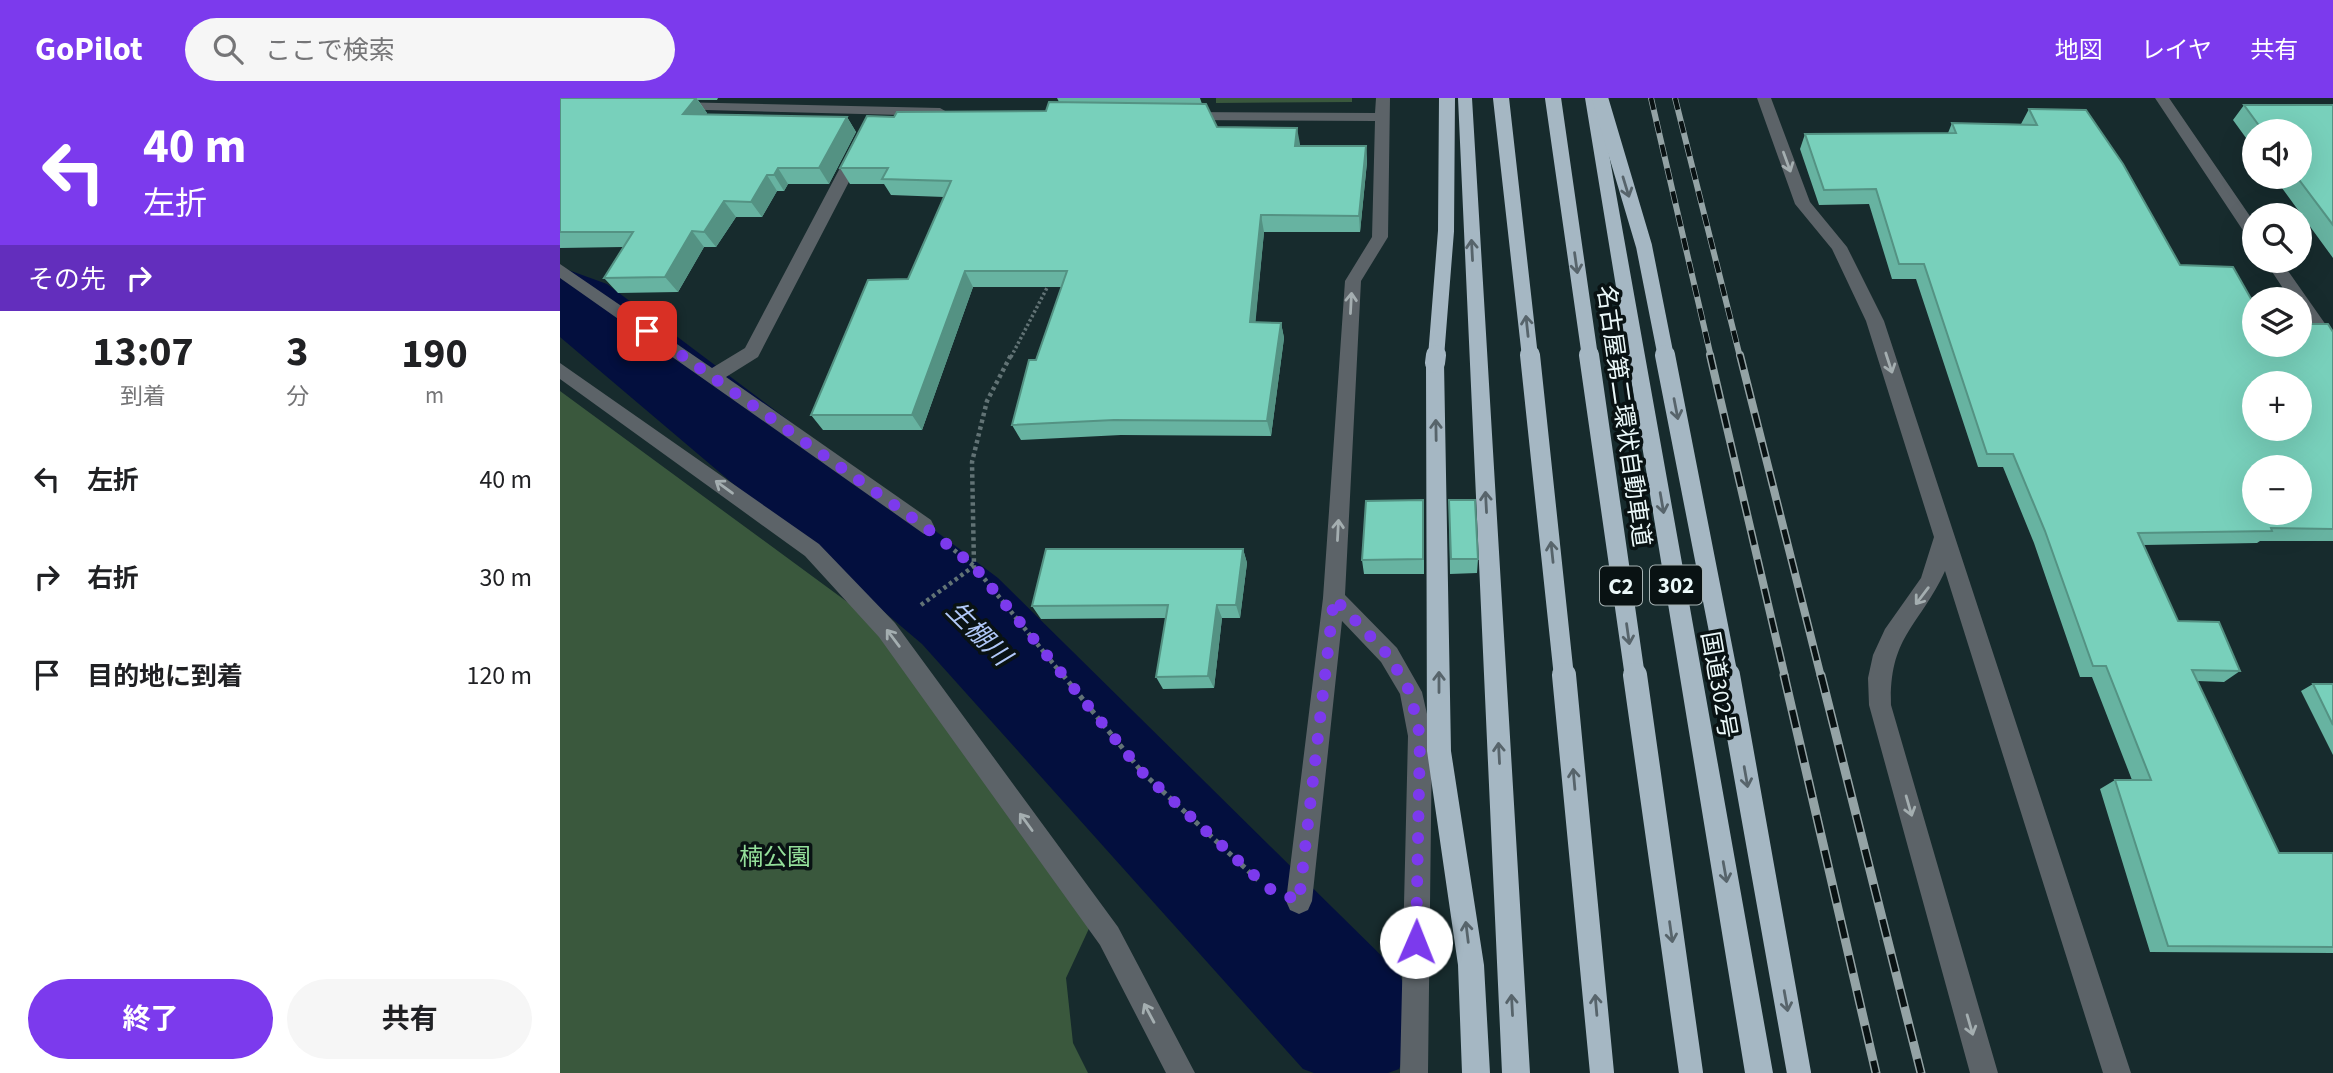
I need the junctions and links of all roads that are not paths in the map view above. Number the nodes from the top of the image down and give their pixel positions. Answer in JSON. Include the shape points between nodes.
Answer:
{"nodes":[{"id":1,"x":1447,"y":98,"type":"edge"},
{"id":2,"x":1465,"y":98,"type":"edge"},
{"id":3,"x":1501,"y":98,"type":"edge"},
{"id":4,"x":1553,"y":98,"type":"edge"},
{"id":5,"x":1592,"y":98,"type":"edge"},
{"id":6,"x":1600,"y":98,"type":"edge"},
{"id":7,"x":1764,"y":98,"type":"edge"},
{"id":8,"x":2162,"y":98,"type":"edge"},
{"id":9,"x":662,"y":106,"type":"edge"},
{"id":10,"x":1383,"y":107,"type":"edge"},
{"id":11,"x":961,"y":112,"type":"edge"},
{"id":12,"x":1170,"y":116,"type":"edge"},
{"id":13,"x":875,"y":117,"type":"edge"},
{"id":14,"x":2242,"y":216,"type":"edge"},
{"id":15,"x":560,"y":270,"type":"edge"},
{"id":16,"x":2312,"y":319,"type":"edge"},
{"id":17,"x":2333,"y":349,"type":"edge"},
{"id":18,"x":712,"y":377,"type":"junction"},
{"id":19,"x":566,"y":381,"type":"edge"},
{"id":20,"x":924,"y":526,"type":"road end"},
{"id":21,"x":1945,"y":533,"type":"junction"},
{"id":22,"x":1334,"y":598,"type":"junction"},
{"id":23,"x":1299,"y":901,"type":"road end"},
{"id":24,"x":1181,"y":1073,"type":"edge"},
{"id":25,"x":1414,"y":1073,"type":"edge"},
{"id":26,"x":1476,"y":1073,"type":"edge"},
{"id":27,"x":1516,"y":1073,"type":"edge"},
{"id":28,"x":1602,"y":1073,"type":"edge"},
{"id":29,"x":1691,"y":1073,"type":"edge"},
{"id":30,"x":1759,"y":1073,"type":"edge"},
{"id":31,"x":1799,"y":1073,"type":"edge"},
{"id":32,"x":1984,"y":1073,"type":"edge"},
{"id":33,"x":2117,"y":1073,"type":"edge"}],
"edges":[{"from":26,"to":1,"type":"highway","one_way":true,"bridge":true,"via":[[1470,952],[1439,751],[1435,363],[1446,231]]},
{"from":27,"to":2,"type":"highway","one_way":true},
{"from":28,"to":3,"type":"highway","one_way":true,"bridge":true,"via":[[1553,560]]},
{"from":4,"to":29,"type":"highway","name":"名古屋第二環状自動車道","number":"C2","one_way":true,"bridge":true},
{"from":5,"to":30,"type":"highway","name":"国道302号","number":"302","one_way":true},
{"from":6,"to":31,"type":"highway","one_way":true,"bridge":true,"via":[[1644,246],[1720,631]]},
{"from":7,"to":21,"type":"street","one_way":true,"via":[[1803,204],[1839,247],[1875,321]]},
{"from":8,"to":14,"type":"street"},
{"from":9,"to":13,"type":"street"},
{"from":10,"to":12,"type":"street"},
{"from":22,"to":10,"type":"street","one_way":true,"via":[[1353,281],[1380,237]]},
{"from":11,"to":13,"type":"street"},
{"from":13,"to":18,"type":"street","via":[[752,352]]},
{"from":15,"to":18,"type":"street"},
{"from":16,"to":17,"type":"street"},
{"from":18,"to":20,"type":"street"},
{"from":24,"to":19,"type":"street","one_way":true,"via":[[1109,936],[887,630],[811,551]]},
{"from":21,"to":32,"type":"street","one_way":true,"via":[[1933,581],[1894,632],[1881,657],[1877,680],[1880,705]]},
{"from":21,"to":33,"type":"street"},
{"from":22,"to":23,"type":"street"},
{"from":22,"to":25,"type":"street","via":[[1389,656],[1410,692],[1420,736]]}]}
